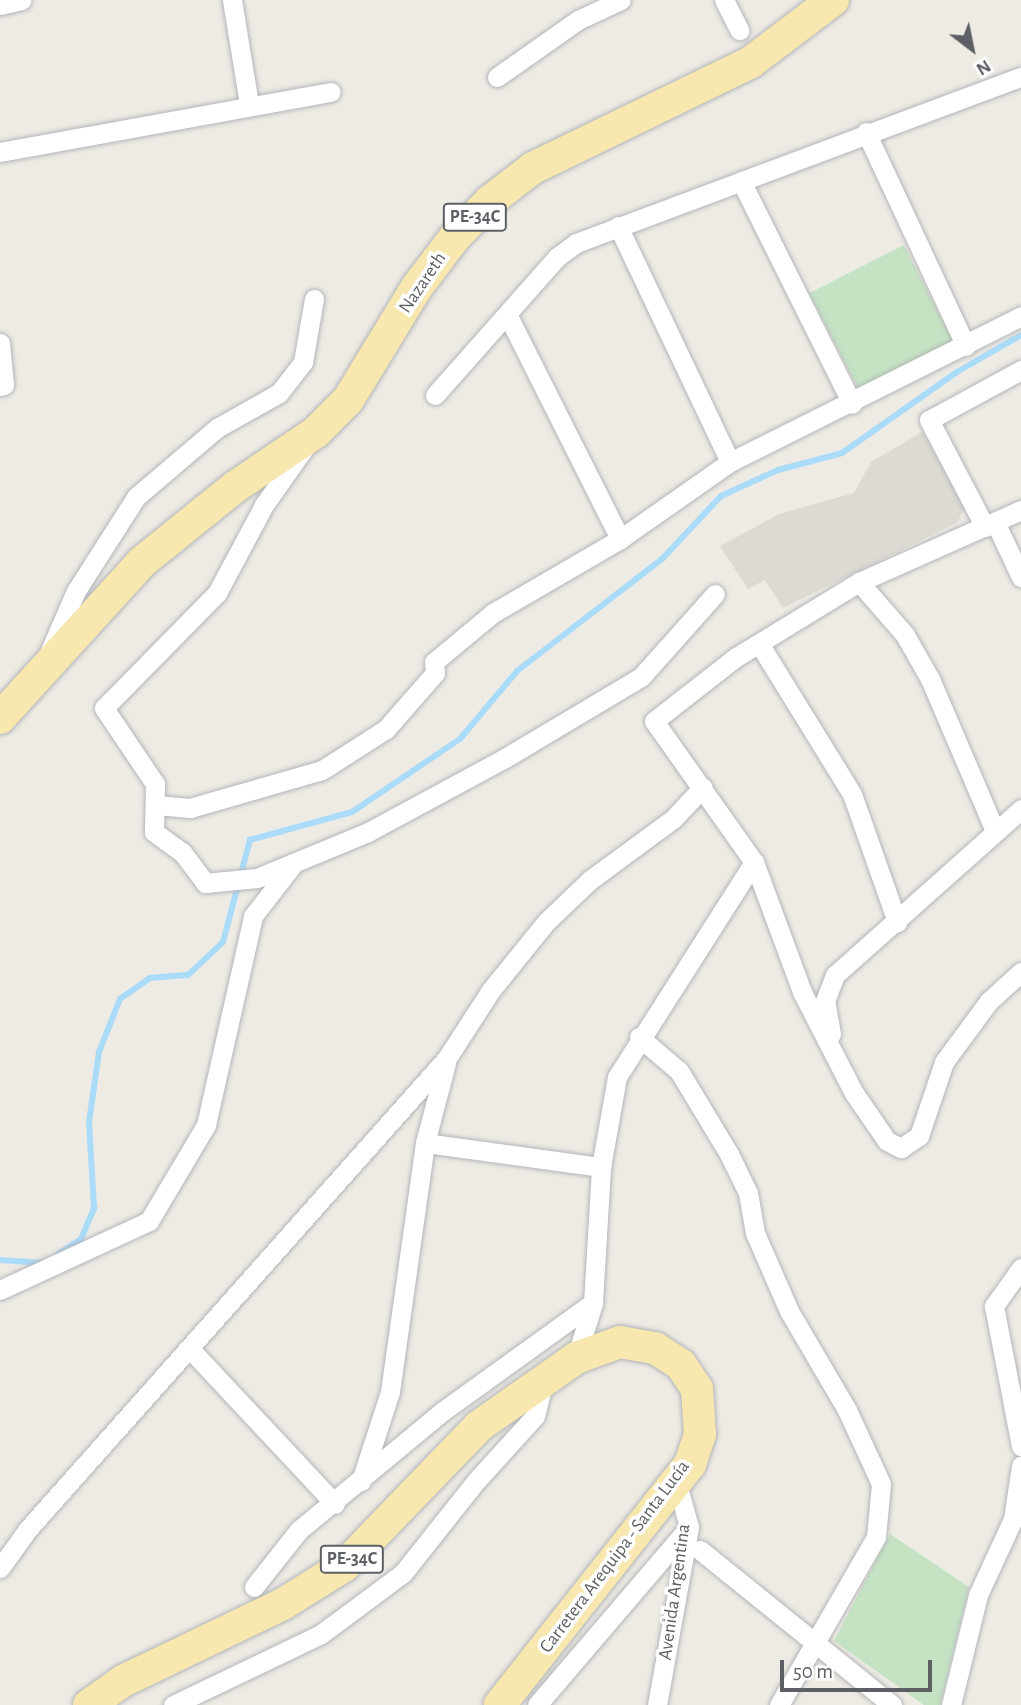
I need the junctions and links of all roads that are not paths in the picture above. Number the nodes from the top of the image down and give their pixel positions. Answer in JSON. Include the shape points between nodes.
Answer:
{"nodes":[{"id":1,"x":21,"y":0,"type":"edge"},
{"id":2,"x":232,"y":0,"type":"edge"},
{"id":3,"x":621,"y":0,"type":"edge"},
{"id":4,"x":724,"y":0,"type":"edge"},
{"id":5,"x":833,"y":0,"type":"edge"},
{"id":6,"x":0,"y":5,"type":"edge"},
{"id":7,"x":739,"y":30,"type":"dead end"},
{"id":8,"x":497,"y":77,"type":"dead end"},
{"id":9,"x":1021,"y":77,"type":"edge"},
{"id":10,"x":331,"y":92,"type":"dead end"},
{"id":11,"x":249,"y":104,"type":"junction"},
{"id":12,"x":866,"y":132,"type":"junction"},
{"id":13,"x":0,"y":152,"type":"edge"},
{"id":14,"x":741,"y":181,"type":"junction"},
{"id":15,"x":618,"y":226,"type":"junction"},
{"id":16,"x":314,"y":299,"type":"dead end"},
{"id":17,"x":507,"y":314,"type":"junction"},
{"id":18,"x":1021,"y":316,"type":"edge"},
{"id":19,"x":0,"y":342,"type":"edge"},
{"id":20,"x":967,"y":346,"type":"junction"},
{"id":21,"x":1021,"y":370,"type":"edge"},
{"id":22,"x":2,"y":386,"type":"edge"},
{"id":23,"x":435,"y":395,"type":"dead end"},
{"id":24,"x":852,"y":404,"type":"junction"},
{"id":25,"x":316,"y":432,"type":"junction"},
{"id":26,"x":730,"y":462,"type":"junction"},
{"id":27,"x":1021,"y":510,"type":"edge"},
{"id":28,"x":990,"y":524,"type":"junction"},
{"id":29,"x":620,"y":539,"type":"junction"},
{"id":30,"x":1021,"y":577,"type":"edge"},
{"id":31,"x":859,"y":582,"type":"junction"},
{"id":32,"x":715,"y":594,"type":"dead end"},
{"id":33,"x":760,"y":645,"type":"junction"},
{"id":34,"x":36,"y":683,"type":"junction"},
{"id":35,"x":0,"y":718,"type":"edge"},
{"id":36,"x":703,"y":787,"type":"junction"},
{"id":37,"x":156,"y":805,"type":"junction"},
{"id":38,"x":1021,"y":809,"type":"edge"},
{"id":39,"x":995,"y":831,"type":"junction"},
{"id":40,"x":296,"y":859,"type":"junction"},
{"id":41,"x":754,"y":862,"type":"junction"},
{"id":42,"x":897,"y":922,"type":"junction"},
{"id":43,"x":1021,"y":972,"type":"edge"},
{"id":44,"x":639,"y":1037,"type":"junction"},
{"id":45,"x":835,"y":1055,"type":"junction"},
{"id":46,"x":447,"y":1058,"type":"junction"},
{"id":47,"x":425,"y":1143,"type":"junction"},
{"id":48,"x":601,"y":1167,"type":"junction"},
{"id":49,"x":1021,"y":1268,"type":"edge"},
{"id":50,"x":0,"y":1290,"type":"edge"},
{"id":51,"x":593,"y":1303,"type":"junction"},
{"id":52,"x":190,"y":1349,"type":"junction"},
{"id":53,"x":576,"y":1358,"type":"junction"},
{"id":54,"x":544,"y":1378,"type":"junction"},
{"id":55,"x":1021,"y":1446,"type":"edge"},
{"id":56,"x":1021,"y":1466,"type":"edge"},
{"id":57,"x":677,"y":1480,"type":"junction"},
{"id":58,"x":361,"y":1481,"type":"junction"},
{"id":59,"x":335,"y":1504,"type":"junction"},
{"id":60,"x":689,"y":1527,"type":"junction"},
{"id":61,"x":1015,"y":1527,"type":"edge"},
{"id":62,"x":700,"y":1550,"type":"dead end"},
{"id":63,"x":0,"y":1568,"type":"edge"},
{"id":64,"x":254,"y":1587,"type":"dead end"},
{"id":65,"x":814,"y":1646,"type":"junction"},
{"id":66,"x":89,"y":1705,"type":"edge"},
{"id":67,"x":173,"y":1705,"type":"edge"},
{"id":68,"x":500,"y":1705,"type":"edge"},
{"id":69,"x":537,"y":1705,"type":"edge"},
{"id":70,"x":657,"y":1705,"type":"edge"},
{"id":71,"x":779,"y":1705,"type":"edge"},
{"id":72,"x":892,"y":1705,"type":"edge"},
{"id":73,"x":951,"y":1705,"type":"edge"}],
"edges":[{"from":1,"to":6,"type":"street"},
{"from":2,"to":11,"type":"street"},
{"from":3,"to":8,"type":"street","via":[[578,20]]},
{"from":4,"to":7,"type":"street"},
{"from":5,"to":25,"type":"main road","name":"Nazareth","number":"PE-34C","via":[[751,62],[533,168],[490,201],[417,287],[348,400]]},
{"from":9,"to":12,"type":"street"},
{"from":10,"to":11,"type":"street"},
{"from":11,"to":13,"type":"street"},
{"from":12,"to":14,"type":"street"},
{"from":12,"to":20,"type":"street"},
{"from":14,"to":15,"type":"street"},
{"from":14,"to":24,"type":"street"},
{"from":15,"to":17,"type":"street","via":[[576,243],[557,257]]},
{"from":15,"to":26,"type":"street"},
{"from":16,"to":34,"type":"street","via":[[303,362],[279,393],[217,428],[136,497],[76,591]]},
{"from":17,"to":23,"type":"street"},
{"from":17,"to":29,"type":"street"},
{"from":18,"to":20,"type":"street"},
{"from":19,"to":22,"type":"street"},
{"from":20,"to":24,"type":"street"},
{"from":21,"to":28,"type":"street","via":[[929,420]]},
{"from":24,"to":26,"type":"street"},
{"from":25,"to":34,"type":"main road","name":"Nazareth","number":"PE-34C","via":[[142,562]]},
{"from":25,"to":37,"type":"street","via":[[264,505],[217,593],[104,708],[155,784]]},
{"from":26,"to":29,"type":"street"},
{"from":27,"to":28,"type":"street"},
{"from":28,"to":30,"type":"street"},
{"from":28,"to":31,"type":"street"},
{"from":29,"to":37,"type":"street","via":[[492,613],[434,662],[435,673],[386,729],[322,770],[190,808]]},
{"from":31,"to":33,"type":"street"},
{"from":31,"to":39,"type":"street","via":[[905,635],[930,678]]},
{"from":32,"to":40,"type":"street","via":[[641,677],[368,832]]},
{"from":33,"to":36,"type":"street","via":[[737,657],[654,722]]},
{"from":33,"to":42,"type":"street","via":[[852,794]]},
{"from":34,"to":35,"type":"main road","number":"PE-34C"},
{"from":36,"to":41,"type":"street"},
{"from":36,"to":46,"type":"street","via":[[674,818],[590,880],[546,922],[491,989]]},
{"from":37,"to":40,"type":"street","via":[[154,832],[182,852],[205,883],[239,883]]},
{"from":38,"to":39,"type":"street"},
{"from":39,"to":42,"type":"street"},
{"from":40,"to":50,"type":"street","via":[[253,916],[206,1125],[149,1221]]},
{"from":41,"to":44,"type":"street"},
{"from":41,"to":45,"type":"street","via":[[802,992]]},
{"from":42,"to":45,"type":"street","via":[[835,975],[825,1000]]},
{"from":43,"to":45,"type":"street","via":[[989,1001],[944,1062],[919,1136],[901,1148],[878,1132]]},
{"from":44,"to":48,"type":"street","via":[[617,1077]]},
{"from":44,"to":65,"type":"street","via":[[678,1070],[729,1154],[748,1193],[755,1233],[789,1311],[846,1410],[881,1484],[876,1537]]},
{"from":46,"to":47,"type":"street"},
{"from":46,"to":52,"type":"street"},
{"from":47,"to":48,"type":"street"},
{"from":47,"to":58,"type":"street","via":[[390,1392]]},
{"from":48,"to":51,"type":"street"},
{"from":49,"to":55,"type":"street","via":[[994,1306]]},
{"from":51,"to":53,"type":"street"},
{"from":51,"to":58,"type":"street","via":[[443,1411]]},
{"from":52,"to":59,"type":"street"},
{"from":52,"to":63,"type":"street","via":[[28,1529]]},
{"from":53,"to":54,"type":"main road","name":"Carretera Arequipa - Santa Lucía","number":"PE-34C"},
{"from":53,"to":57,"type":"main road","name":"Carretera Arequipa - Santa Lucía","number":"PE-34C","via":[[620,1342],[638,1342],[681,1365],[702,1406],[700,1434],[690,1464]]},
{"from":54,"to":66,"type":"main road","name":"Carretera Arequipa - Santa Lucía","number":"PE-34C","via":[[479,1426],[344,1566],[283,1604],[123,1681]]},
{"from":54,"to":67,"type":"street","via":[[535,1416],[403,1573],[321,1634]]},
{"from":56,"to":61,"type":"street"},
{"from":57,"to":60,"type":"street","name":"Avenida Argentina"},
{"from":57,"to":68,"type":"main road","name":"Carretera Arequipa - Santa Lucía","number":"PE-34C"},
{"from":58,"to":59,"type":"street"},
{"from":59,"to":64,"type":"street","via":[[299,1530]]},
{"from":60,"to":69,"type":"street"},
{"from":60,"to":70,"type":"street","name":"Avenida Argentina"},
{"from":61,"to":73,"type":"street","via":[[978,1595]]},
{"from":62,"to":65,"type":"street"},
{"from":65,"to":71,"type":"street"},
{"from":65,"to":72,"type":"street"}]}
